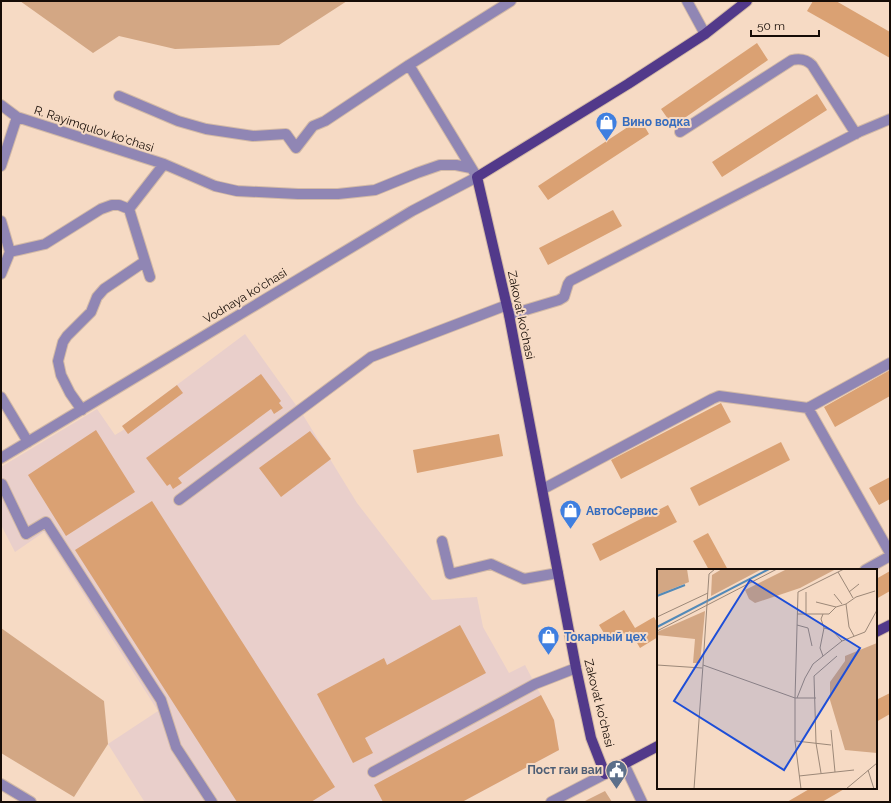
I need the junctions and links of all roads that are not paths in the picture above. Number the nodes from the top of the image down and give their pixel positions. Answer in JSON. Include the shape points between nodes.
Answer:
{"nodes":[{"id":1,"x":511,"y":1,"type":"edge"},
{"id":2,"x":687,"y":1,"type":"edge"},
{"id":3,"x":747,"y":1,"type":"edge"},
{"id":4,"x":705,"y":34,"type":"junction"},
{"id":5,"x":409,"y":65,"type":"junction"},
{"id":6,"x":119,"y":96,"type":"dead end"},
{"id":7,"x":1,"y":105,"type":"edge"},
{"id":8,"x":18,"y":117,"type":"junction"},
{"id":9,"x":890,"y":119,"type":"edge"},
{"id":10,"x":680,"y":132,"type":"dead end"},
{"id":11,"x":856,"y":134,"type":"junction"},
{"id":12,"x":1,"y":163,"type":"edge"},
{"id":13,"x":164,"y":164,"type":"junction"},
{"id":14,"x":471,"y":168,"type":"junction"},
{"id":15,"x":477,"y":177,"type":"junction"},
{"id":16,"x":129,"y":209,"type":"junction"},
{"id":17,"x":1,"y":221,"type":"edge"},
{"id":18,"x":10,"y":252,"type":"junction"},
{"id":19,"x":144,"y":262,"type":"junction"},
{"id":20,"x":1,"y":274,"type":"edge"},
{"id":21,"x":150,"y":277,"type":"dead end"},
{"id":22,"x":508,"y":310,"type":"junction"},
{"id":23,"x":890,"y":363,"type":"edge"},
{"id":24,"x":1,"y":396,"type":"edge"},
{"id":25,"x":808,"y":408,"type":"junction"},
{"id":26,"x":82,"y":410,"type":"junction"},
{"id":27,"x":28,"y":442,"type":"junction"},
{"id":28,"x":1,"y":458,"type":"edge"},
{"id":29,"x":2,"y":484,"type":"edge"},
{"id":30,"x":543,"y":489,"type":"junction"},
{"id":31,"x":179,"y":500,"type":"dead end"},
{"id":32,"x":442,"y":541,"type":"dead end"},
{"id":33,"x":890,"y":555,"type":"edge"},
{"id":34,"x":866,"y":569,"type":"edge"},
{"id":35,"x":558,"y":573,"type":"junction"},
{"id":36,"x":890,"y":624,"type":"edge"},
{"id":37,"x":877,"y":631,"type":"edge"},
{"id":38,"x":576,"y":668,"type":"junction"},
{"id":39,"x":657,"y":747,"type":"edge"},
{"id":40,"x":624,"y":764,"type":"junction"},
{"id":41,"x":373,"y":772,"type":"dead end"},
{"id":42,"x":605,"y":774,"type":"junction"},
{"id":43,"x":1,"y":784,"type":"edge"},
{"id":44,"x":31,"y":802,"type":"edge"},
{"id":45,"x":212,"y":802,"type":"edge"},
{"id":46,"x":551,"y":802,"type":"edge"},
{"id":47,"x":642,"y":802,"type":"edge"}],
"edges":[{"from":1,"to":5,"type":"street"},
{"from":2,"to":4,"type":"street"},
{"from":3,"to":4,"type":"main road"},
{"from":4,"to":15,"type":"main road"},
{"from":5,"to":6,"type":"street","via":[[325,121],[313,126],[296,148],[286,134],[253,136],[206,129],[178,122]]},
{"from":5,"to":14,"type":"street"},
{"from":7,"to":8,"type":"street","name":"R. Rayimqulov ko‘chasi"},
{"from":8,"to":12,"type":"street","name":"R. Rayimqulov ko‘chasi"},
{"from":8,"to":13,"type":"street","name":"R. Rayimqulov ko‘chasi"},
{"from":9,"to":11,"type":"street"},
{"from":10,"to":11,"type":"street","via":[[798,58],[812,65]]},
{"from":11,"to":22,"type":"street","via":[[570,280],[564,297],[559,300]]},
{"from":13,"to":14,"type":"street","name":"R. Rayimqulov ko‘chasi","via":[[215,186],[237,192],[298,194],[338,194],[375,190],[440,165]]},
{"from":13,"to":16,"type":"street","name":"R. Rayimqulov ko‘chasi"},
{"from":14,"to":15,"type":"street"},
{"from":15,"to":22,"type":"main road","name":"Zakovat ko'chasi"},
{"from":15,"to":26,"type":"street","name":"Vodnaya ko‘chasi","via":[[412,212]]},
{"from":16,"to":18,"type":"street","via":[[119,205],[101,209],[46,244]]},
{"from":16,"to":19,"type":"street"},
{"from":17,"to":18,"type":"street"},
{"from":18,"to":20,"type":"street"},
{"from":19,"to":21,"type":"street"},
{"from":19,"to":26,"type":"street","via":[[104,289],[97,297],[91,312],[63,342],[58,362],[61,375]]},
{"from":22,"to":30,"type":"main road","name":"Zakovat ko'chasi"},
{"from":22,"to":31,"type":"street","via":[[371,357]]},
{"from":23,"to":25,"type":"street"},
{"from":24,"to":27,"type":"street"},
{"from":25,"to":30,"type":"street","via":[[719,396]]},
{"from":25,"to":33,"type":"street"},
{"from":26,"to":27,"type":"street","name":"Vodnaya ko‘chasi"},
{"from":27,"to":28,"type":"street","name":"Vodnaya ko‘chasi"},
{"from":29,"to":45,"type":"street","via":[[26,534],[46,522],[161,700],[176,746]]},
{"from":30,"to":35,"type":"main road","name":"Zakovat ko'chasi"},
{"from":32,"to":35,"type":"street","via":[[450,574],[491,564],[524,579]]},
{"from":33,"to":34,"type":"street"},
{"from":35,"to":38,"type":"main road","name":"Zakovat ko'chasi"},
{"from":36,"to":37,"type":"main road"},
{"from":38,"to":41,"type":"street","via":[[535,684]]},
{"from":38,"to":42,"type":"main road","name":"Zakovat ko'chasi","via":[[591,738]]},
{"from":39,"to":40,"type":"main road"},
{"from":40,"to":42,"type":"main road"},
{"from":40,"to":47,"type":"street"},
{"from":42,"to":46,"type":"street"},
{"from":43,"to":44,"type":"street"}]}
